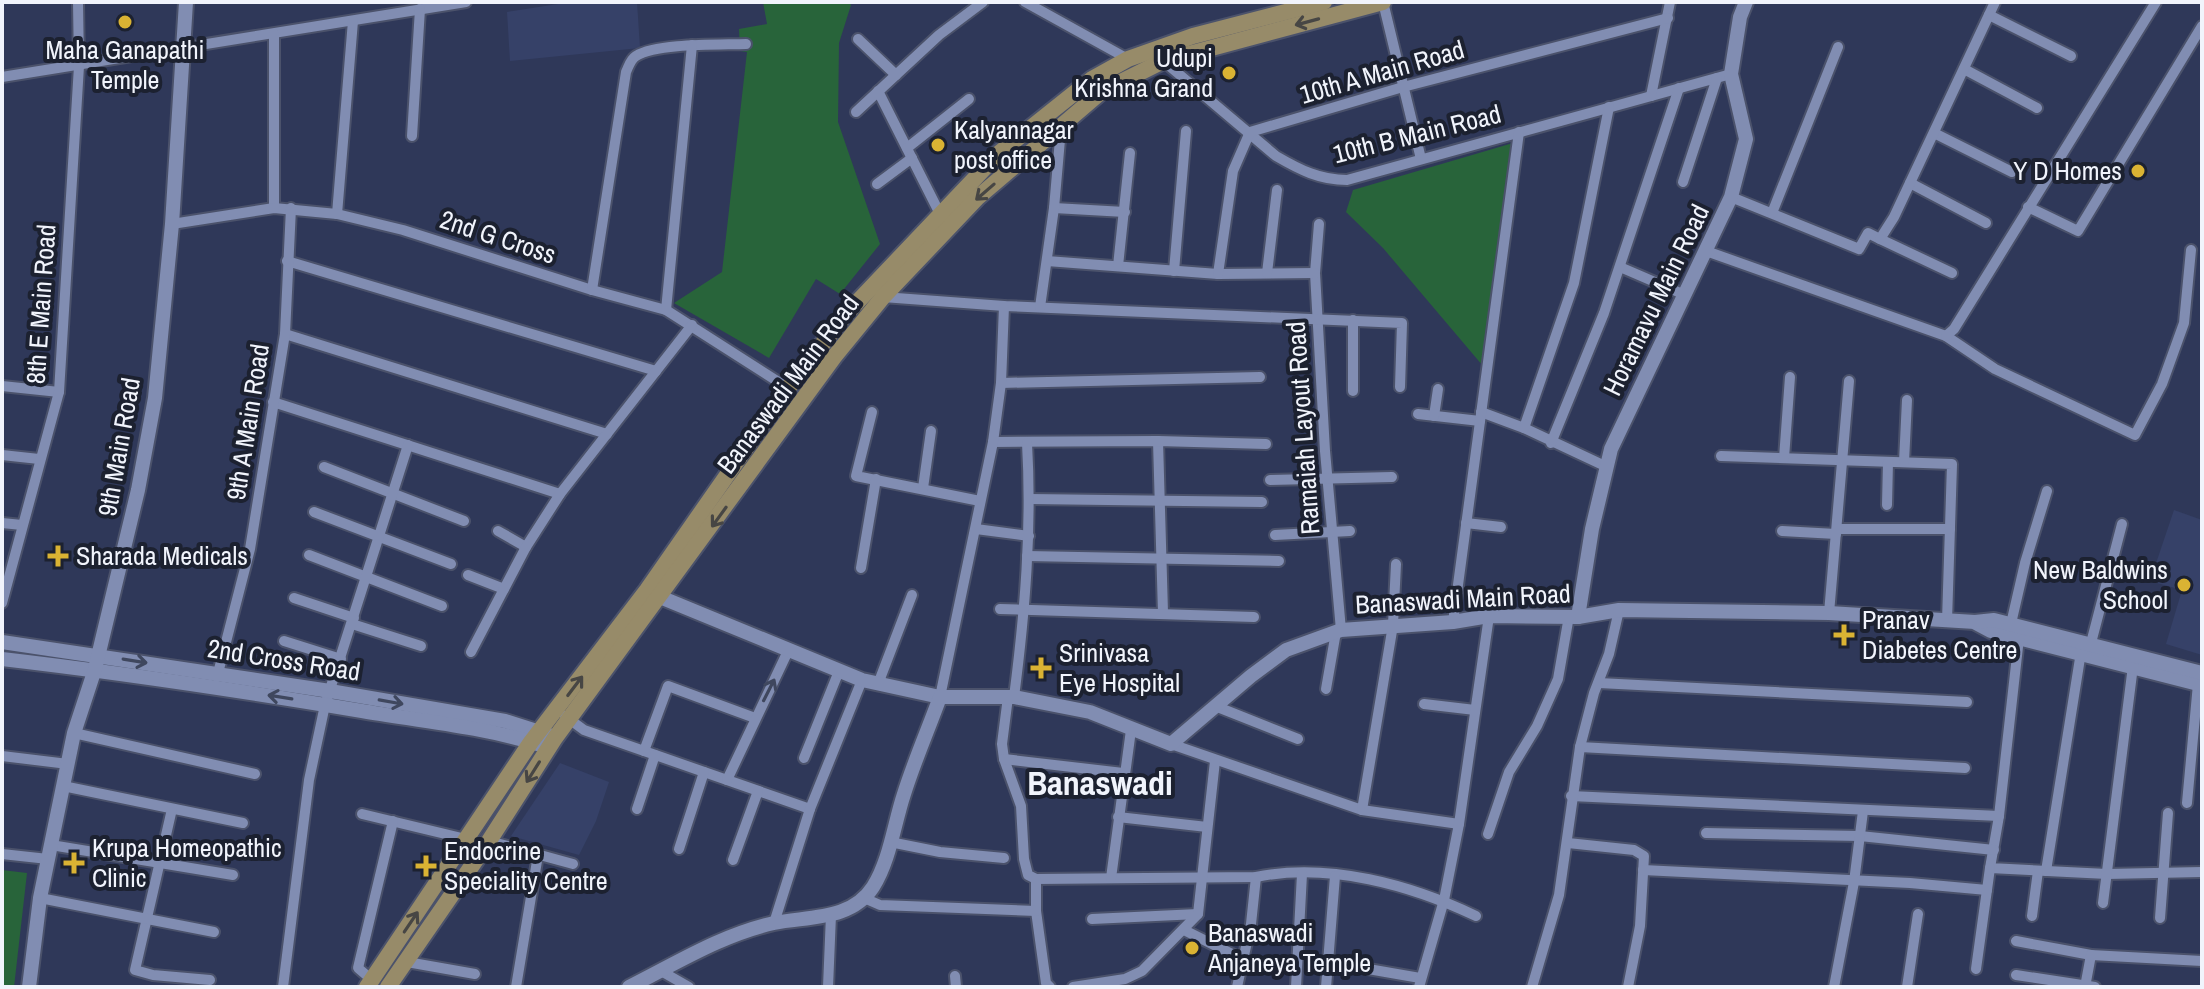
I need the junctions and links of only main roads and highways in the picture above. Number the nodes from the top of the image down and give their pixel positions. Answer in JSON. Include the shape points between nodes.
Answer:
{"nodes":[{"id":1,"x":1324,"y":2,"type":"edge"},
{"id":2,"x":1383,"y":2,"type":"edge"},
{"id":3,"x":1157,"y":55,"type":"junction"},
{"id":4,"x":878,"y":292,"type":"junction"},
{"id":5,"x":563,"y":716,"type":"junction"},
{"id":6,"x":544,"y":740,"type":"junction"},
{"id":7,"x":369,"y":984,"type":"edge"},
{"id":8,"x":388,"y":987,"type":"edge"}],
"edges":[{"from":1,"to":3,"type":"main road","name":"Banaswadi Main Road"},
{"from":2,"to":3,"type":"main road","name":"Banaswadi Main Road","one_way":true},
{"from":3,"to":4,"type":"main road","name":"Banaswadi Main Road","one_way":true,"via":[[1101,92]]},
{"from":3,"to":4,"type":"main road","name":"Banaswadi Main Road","via":[[1128,59],[1092,79],[998,154],[940,214]]},
{"from":4,"to":5,"type":"main road","name":"Banaswadi Main Road","one_way":true,"via":[[660,597]]},
{"from":5,"to":4,"type":"main road","name":"Banaswadi Main Road","one_way":true,"via":[[788,388],[846,314]]},
{"from":5,"to":6,"type":"main road","name":"Banaswadi Main Road"},
{"from":7,"to":6,"type":"main road","name":"Banaswadi Main Road","one_way":true,"via":[[466,839]]},
{"from":6,"to":8,"type":"main road","name":"Banaswadi Main Road","one_way":true,"via":[[489,841]]}]}
